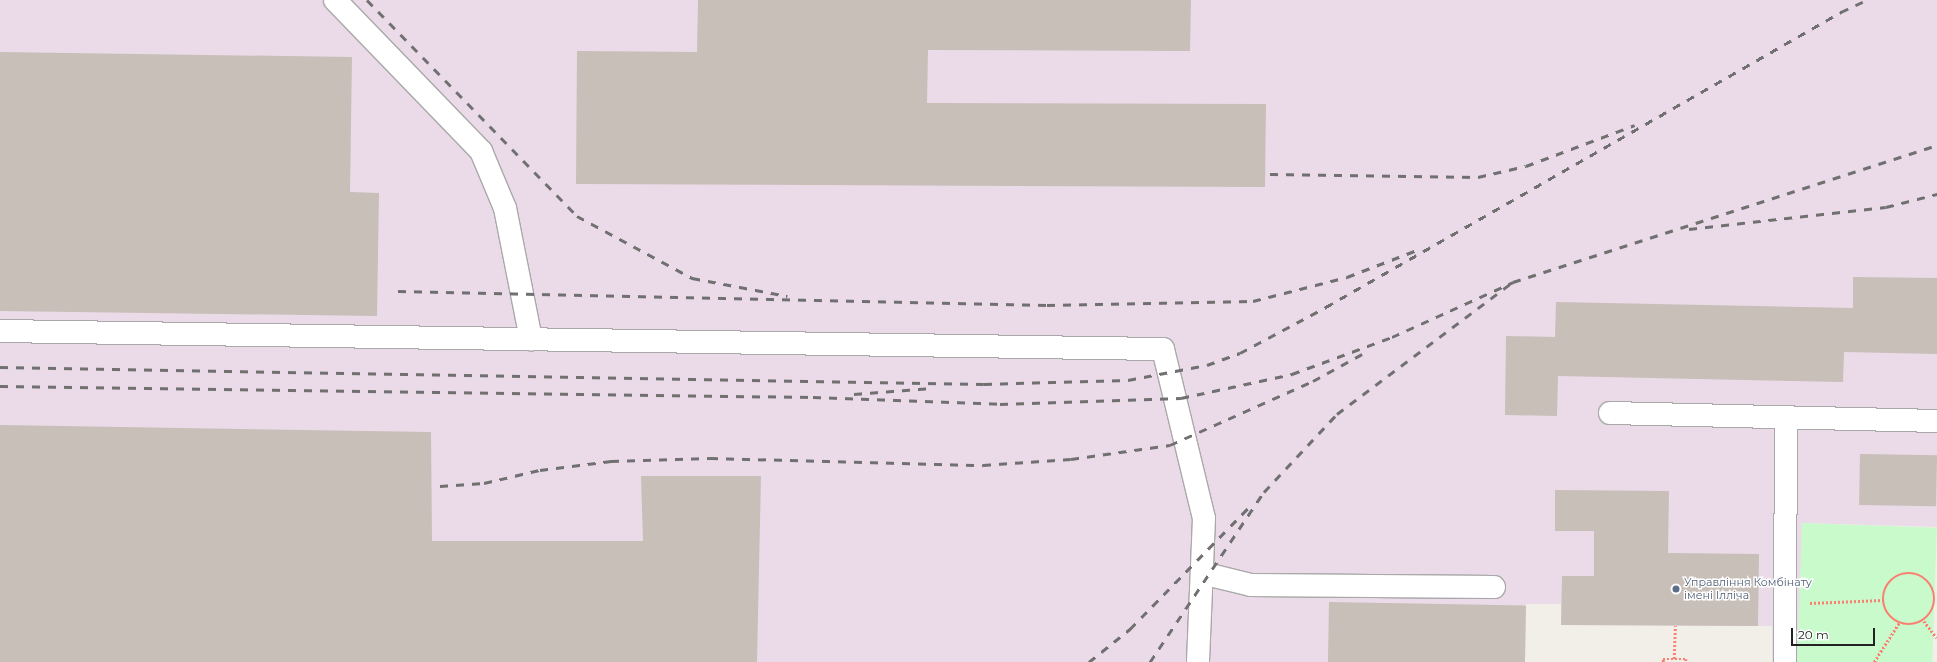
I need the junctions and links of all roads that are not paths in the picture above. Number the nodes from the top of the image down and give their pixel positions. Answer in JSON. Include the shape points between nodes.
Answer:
{"nodes":[{"id":1,"x":335,"y":0,"type":"edge"},
{"id":2,"x":0,"y":331,"type":"edge"},
{"id":3,"x":531,"y":339,"type":"junction"},
{"id":4,"x":1610,"y":413,"type":"dead end"},
{"id":5,"x":1786,"y":417,"type":"junction"},
{"id":6,"x":1937,"y":421,"type":"edge"},
{"id":7,"x":1202,"y":573,"type":"junction"},
{"id":8,"x":1494,"y":587,"type":"dead end"},
{"id":9,"x":1198,"y":662,"type":"edge"},
{"id":10,"x":1784,"y":662,"type":"edge"}],
"edges":[{"from":1,"to":3,"type":"lane","via":[[481,151],[505,208]]},
{"from":2,"to":3,"type":"lane"},
{"from":3,"to":7,"type":"lane","via":[[1163,349],[1204,518]]},
{"from":4,"to":5,"type":"lane"},
{"from":5,"to":6,"type":"lane"},
{"from":5,"to":10,"type":"lane"},
{"from":7,"to":8,"type":"lane","via":[[1251,584]]},
{"from":7,"to":9,"type":"lane"}]}
